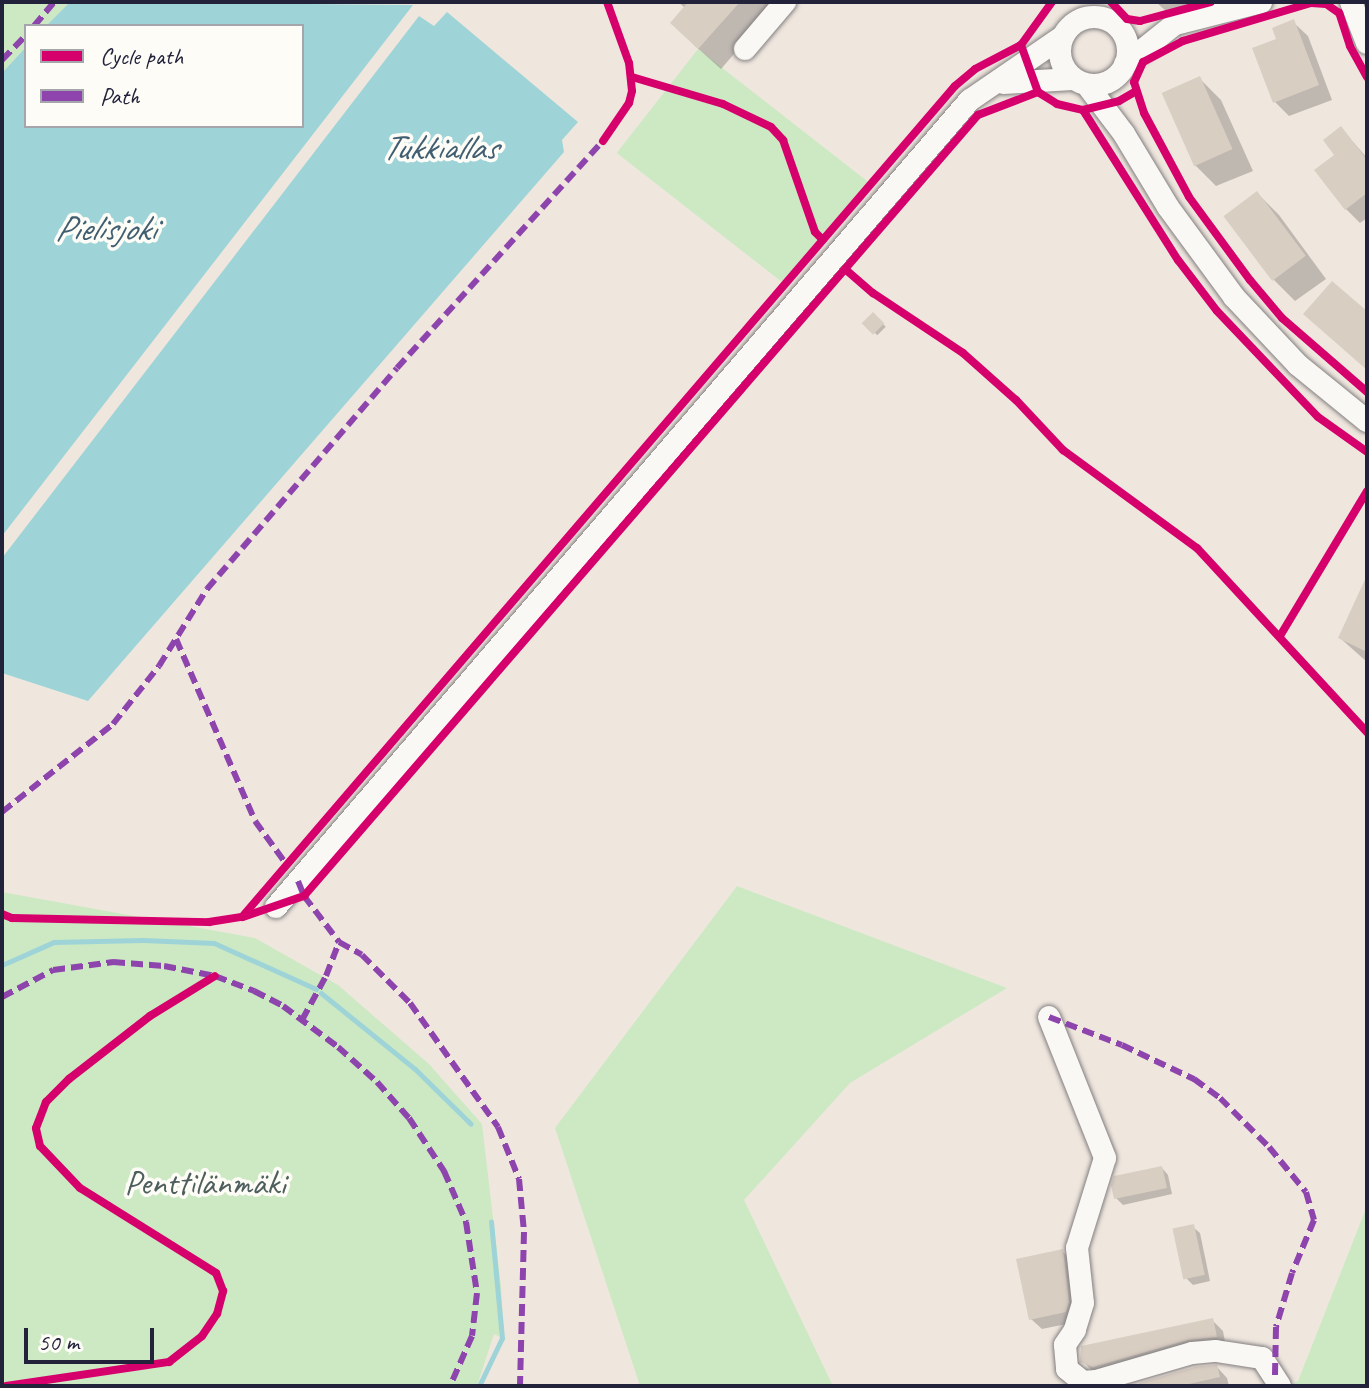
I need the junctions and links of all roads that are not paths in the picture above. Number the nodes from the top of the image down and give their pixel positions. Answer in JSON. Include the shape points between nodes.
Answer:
{"nodes":[{"id":1,"x":785,"y":2,"type":"edge"},
{"id":2,"x":1077,"y":2,"type":"edge"},
{"id":3,"x":1261,"y":2,"type":"edge"},
{"id":4,"x":1351,"y":2,"type":"edge"},
{"id":5,"x":1108,"y":16,"type":"edge"},
{"id":6,"x":1175,"y":24,"type":"junction"},
{"id":7,"x":1066,"y":31,"type":"junction"},
{"id":8,"x":1367,"y":43,"type":"edge"},
{"id":9,"x":745,"y":49,"type":"dead end"},
{"id":10,"x":1121,"y":70,"type":"junction"},
{"id":11,"x":1080,"y":82,"type":"junction"},
{"id":12,"x":994,"y":84,"type":"junction"},
{"id":13,"x":1124,"y":134,"type":"junction"},
{"id":14,"x":1367,"y":421,"type":"edge"},
{"id":15,"x":276,"y":907,"type":"dead end"},
{"id":16,"x":1049,"y":1017,"type":"dead end"},
{"id":17,"x":1280,"y":1386,"type":"edge"}],
"edges":[{"from":1,"to":9,"type":"street"},
{"from":2,"to":7,"type":"street"},
{"from":3,"to":6,"type":"street"},
{"from":4,"to":8,"type":"street"},
{"from":5,"to":6,"type":"street","via":[[1144,30]]},
{"from":5,"to":7,"type":"street","via":[[1092,16]]},
{"from":5,"to":10,"type":"street","via":[[1128,49]]},
{"from":6,"to":10,"type":"street"},
{"from":7,"to":11,"type":"street","via":[[1060,60]]},
{"from":7,"to":12,"type":"street"},
{"from":10,"to":11,"type":"street","via":[[1103,84]]},
{"from":10,"to":13,"type":"street"},
{"from":11,"to":12,"type":"street"},
{"from":11,"to":13,"type":"street"},
{"from":12,"to":15,"type":"street","via":[[960,111]]},
{"from":13,"to":14,"type":"street","via":[[1168,207],[1234,297],[1298,365]]},
{"from":16,"to":17,"type":"street","via":[[1105,1158],[1077,1248],[1083,1303],[1065,1345],[1067,1369],[1083,1382],[1096,1381],[1216,1351],[1262,1358]]}]}
